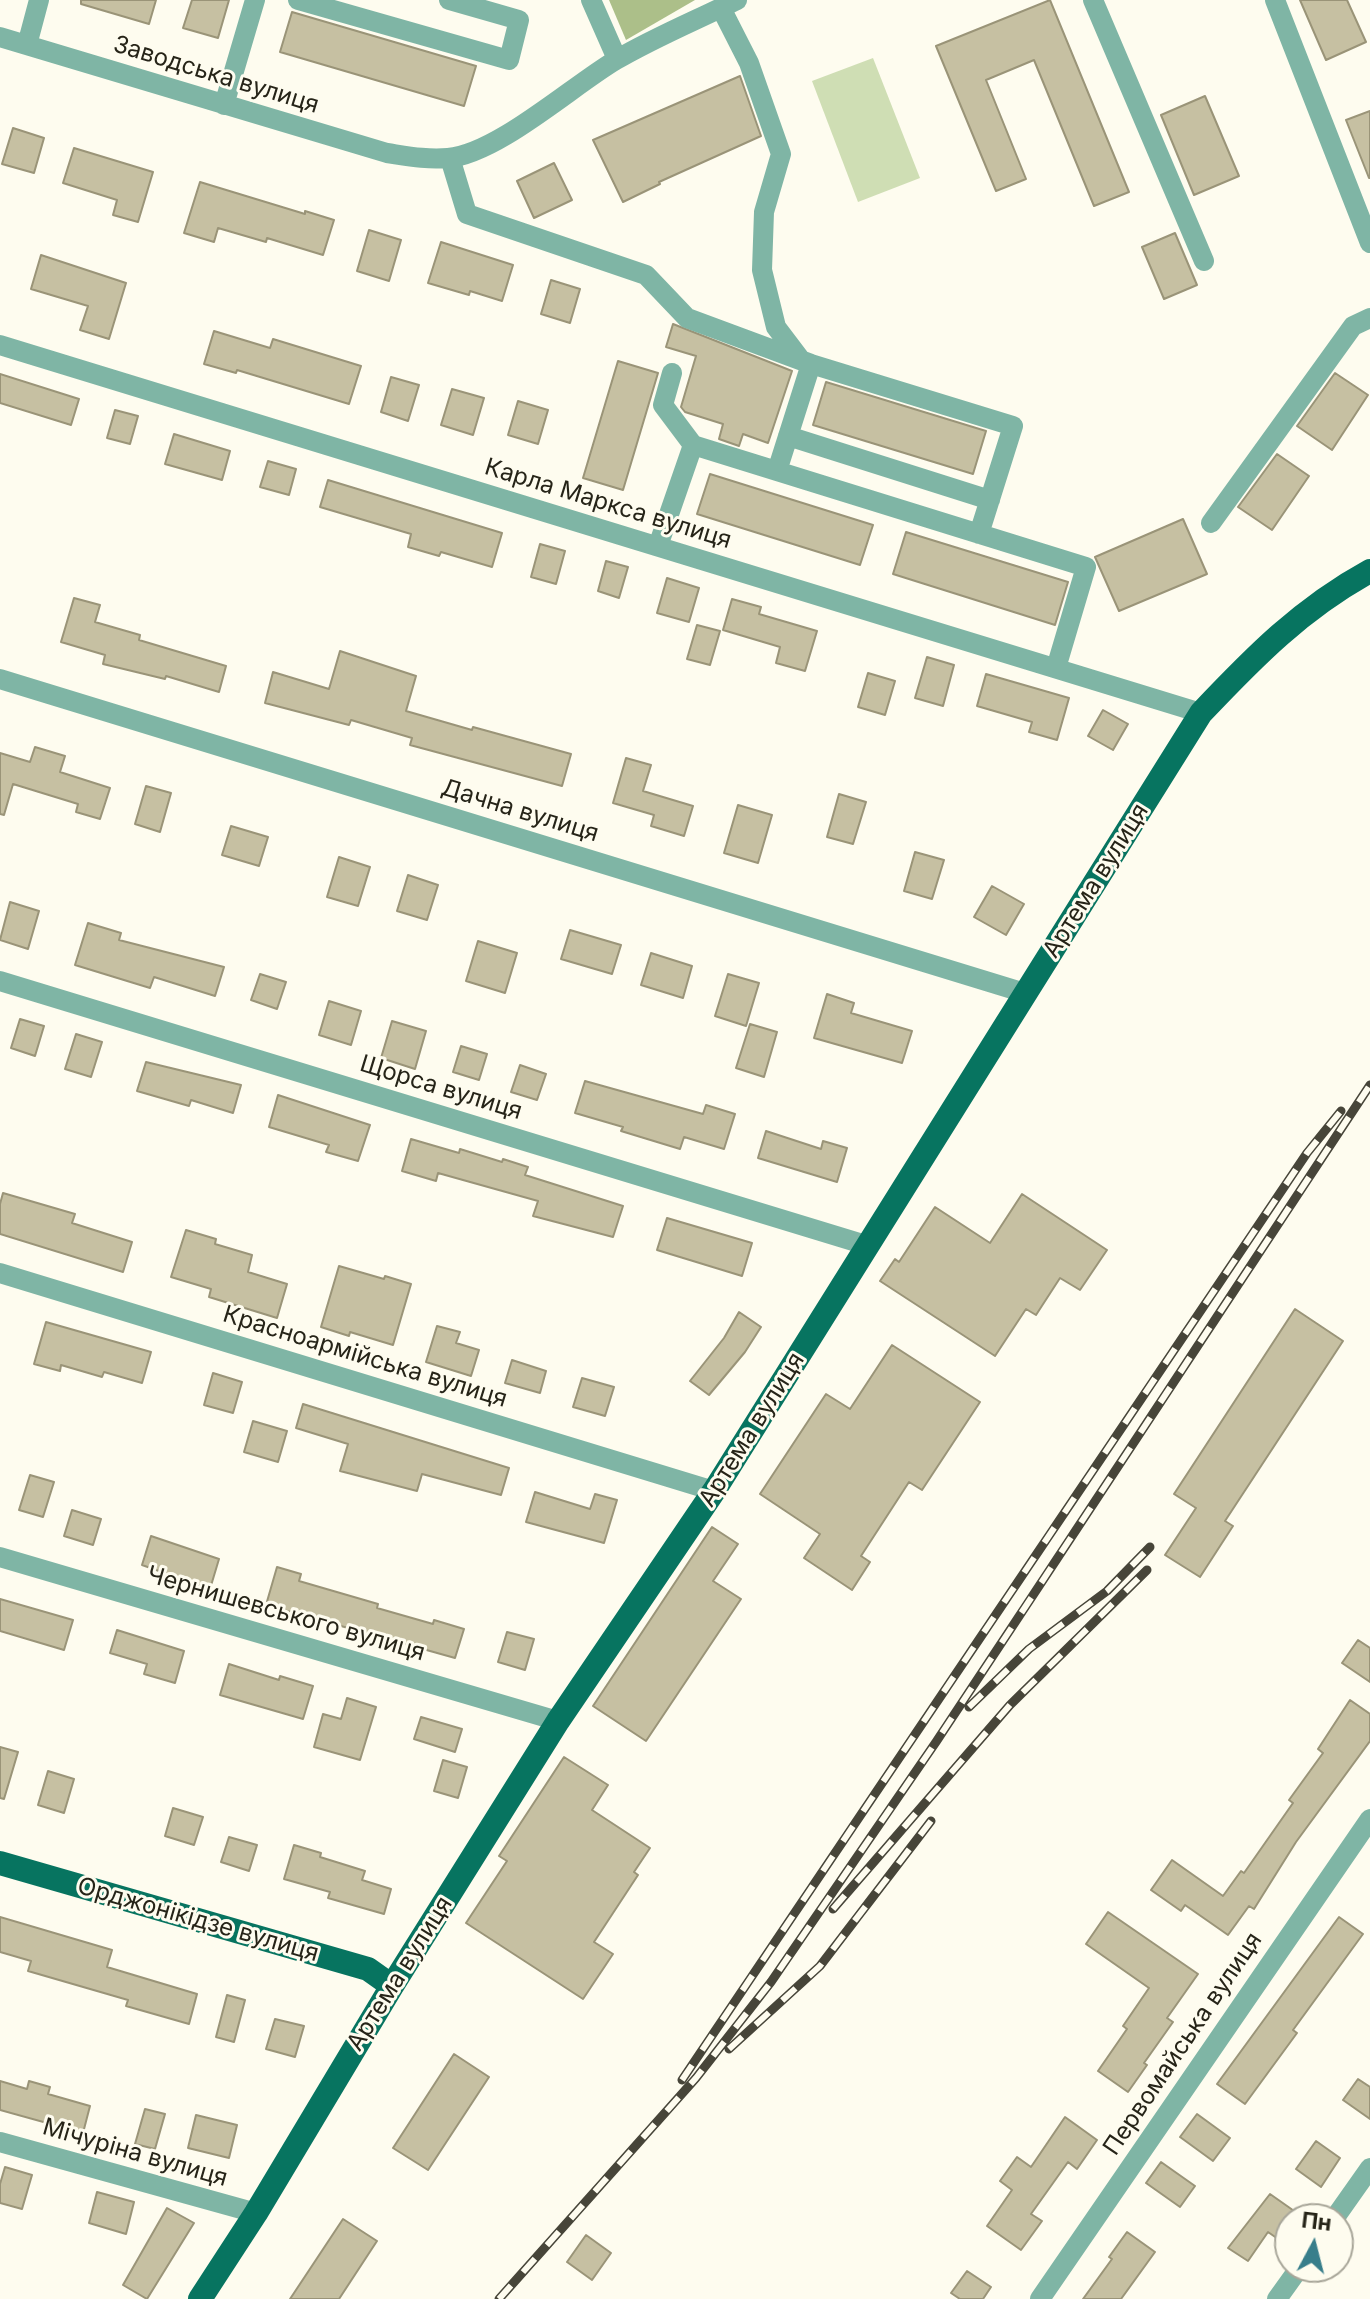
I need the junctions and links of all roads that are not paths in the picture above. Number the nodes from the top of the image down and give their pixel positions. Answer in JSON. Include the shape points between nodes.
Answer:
{"nodes":[{"id":1,"x":39,"y":0,"type":"edge"},
{"id":2,"x":255,"y":0,"type":"edge"},
{"id":3,"x":298,"y":0,"type":"edge"},
{"id":4,"x":449,"y":0,"type":"edge"},
{"id":5,"x":591,"y":0,"type":"edge"},
{"id":6,"x":1093,"y":0,"type":"edge"},
{"id":7,"x":1275,"y":0,"type":"edge"},
{"id":8,"x":729,"y":4,"type":"edge"},
{"id":9,"x":0,"y":37,"type":"edge"},
{"id":10,"x":27,"y":45,"type":"junction"},
{"id":11,"x":617,"y":59,"type":"junction"},
{"id":12,"x":224,"y":105,"type":"junction"},
{"id":13,"x":450,"y":158,"type":"junction"},
{"id":14,"x":1370,"y":243,"type":"edge"},
{"id":15,"x":1204,"y":261,"type":"dead end"},
{"id":16,"x":1370,"y":318,"type":"edge"},
{"id":17,"x":0,"y":345,"type":"edge"},
{"id":18,"x":806,"y":362,"type":"junction"},
{"id":19,"x":672,"y":373,"type":"dead end"},
{"id":20,"x":788,"y":436,"type":"junction"},
{"id":21,"x":693,"y":445,"type":"junction"},
{"id":22,"x":777,"y":471,"type":"junction"},
{"id":23,"x":990,"y":500,"type":"junction"},
{"id":24,"x":1211,"y":523,"type":"dead end"},
{"id":25,"x":979,"y":534,"type":"junction"},
{"id":26,"x":658,"y":546,"type":"junction"},
{"id":27,"x":1370,"y":571,"type":"edge"},
{"id":28,"x":1370,"y":584,"type":"edge"},
{"id":29,"x":1336,"y":589,"type":"junction"},
{"id":30,"x":1056,"y":668,"type":"junction"},
{"id":31,"x":0,"y":679,"type":"edge"},
{"id":32,"x":1201,"y":713,"type":"junction"},
{"id":33,"x":0,"y":981,"type":"edge"},
{"id":34,"x":1025,"y":993,"type":"junction"},
{"id":35,"x":866,"y":1245,"type":"junction"},
{"id":36,"x":0,"y":1273,"type":"edge"},
{"id":37,"x":714,"y":1491,"type":"junction"},
{"id":38,"x":0,"y":1557,"type":"edge"},
{"id":39,"x":558,"y":1721,"type":"junction"},
{"id":40,"x":1370,"y":1819,"type":"edge"},
{"id":41,"x":0,"y":1863,"type":"edge"},
{"id":42,"x":392,"y":1986,"type":"junction"},
{"id":43,"x":0,"y":2142,"type":"edge"},
{"id":44,"x":1370,"y":2168,"type":"edge"},
{"id":45,"x":1345,"y":2203,"type":"edge"},
{"id":46,"x":256,"y":2213,"type":"junction"},
{"id":47,"x":200,"y":2299,"type":"edge"},
{"id":48,"x":1040,"y":2299,"type":"edge"}],
"edges":[{"from":1,"to":10,"type":"street"},
{"from":2,"to":12,"type":"street"},
{"from":3,"to":4,"type":"street","via":[[509,60],[519,20]]},
{"from":5,"to":11,"type":"street"},
{"from":6,"to":15,"type":"street"},
{"from":7,"to":14,"type":"street"},
{"from":8,"to":11,"type":"street","name":"Заводська вулиця"},
{"from":8,"to":18,"type":"street","via":[[781,154],[764,212],[762,270],[776,327]]},
{"from":9,"to":10,"type":"street","name":"Заводська вулиця"},
{"from":10,"to":12,"type":"street","name":"Заводська вулиця"},
{"from":11,"to":13,"type":"street","name":"Заводська вулиця","via":[[496,141]]},
{"from":12,"to":13,"type":"street","name":"Заводська вулиця","via":[[387,153]]},
{"from":13,"to":18,"type":"street","via":[[467,214],[646,275],[687,318]]},
{"from":16,"to":24,"type":"street","via":[[1353,326]]},
{"from":17,"to":26,"type":"street","name":"Карла Маркса вулиця"},
{"from":18,"to":20,"type":"street"},
{"from":18,"to":23,"type":"street","via":[[1013,426]]},
{"from":19,"to":21,"type":"street","via":[[663,405]]},
{"from":20,"to":22,"type":"street"},
{"from":20,"to":23,"type":"street"},
{"from":21,"to":22,"type":"street"},
{"from":21,"to":26,"type":"street"},
{"from":22,"to":25,"type":"street"},
{"from":23,"to":25,"type":"street"},
{"from":25,"to":30,"type":"street","via":[[1086,567]]},
{"from":26,"to":30,"type":"street","name":"Карла Маркса вулиця"},
{"from":27,"to":29,"type":"main road","name":"Артема вулиця"},
{"from":28,"to":29,"type":"main road"},
{"from":29,"to":32,"type":"main road","name":"Артема вулиця","via":[[1264,646]]},
{"from":30,"to":32,"type":"street","name":"Карла Маркса вулиця"},
{"from":31,"to":34,"type":"street","name":"Дачна вулиця"},
{"from":32,"to":34,"type":"main road","name":"Артема вулиця"},
{"from":33,"to":35,"type":"street","name":"Щорса вулиця"},
{"from":34,"to":35,"type":"main road","name":"Артема вулиця"},
{"from":35,"to":37,"type":"main road","name":"Артема вулиця"},
{"from":36,"to":37,"type":"street","name":"Красноармійська вулиця"},
{"from":37,"to":39,"type":"main road","name":"Артема вулиця"},
{"from":38,"to":39,"type":"street","name":"Чернишевського вулиця"},
{"from":39,"to":42,"type":"main road","name":"Артема вулиця"},
{"from":40,"to":48,"type":"street","name":"Первомайська вулиця"},
{"from":41,"to":42,"type":"main road","name":"Орджонікідзе вулиця","via":[[368,1969]]},
{"from":42,"to":46,"type":"main road","name":"Артема вулиця"},
{"from":43,"to":46,"type":"street","name":"Мічуріна вулиця"},
{"from":44,"to":45,"type":"street"},
{"from":46,"to":47,"type":"main road","name":"Артема вулиця"}]}
